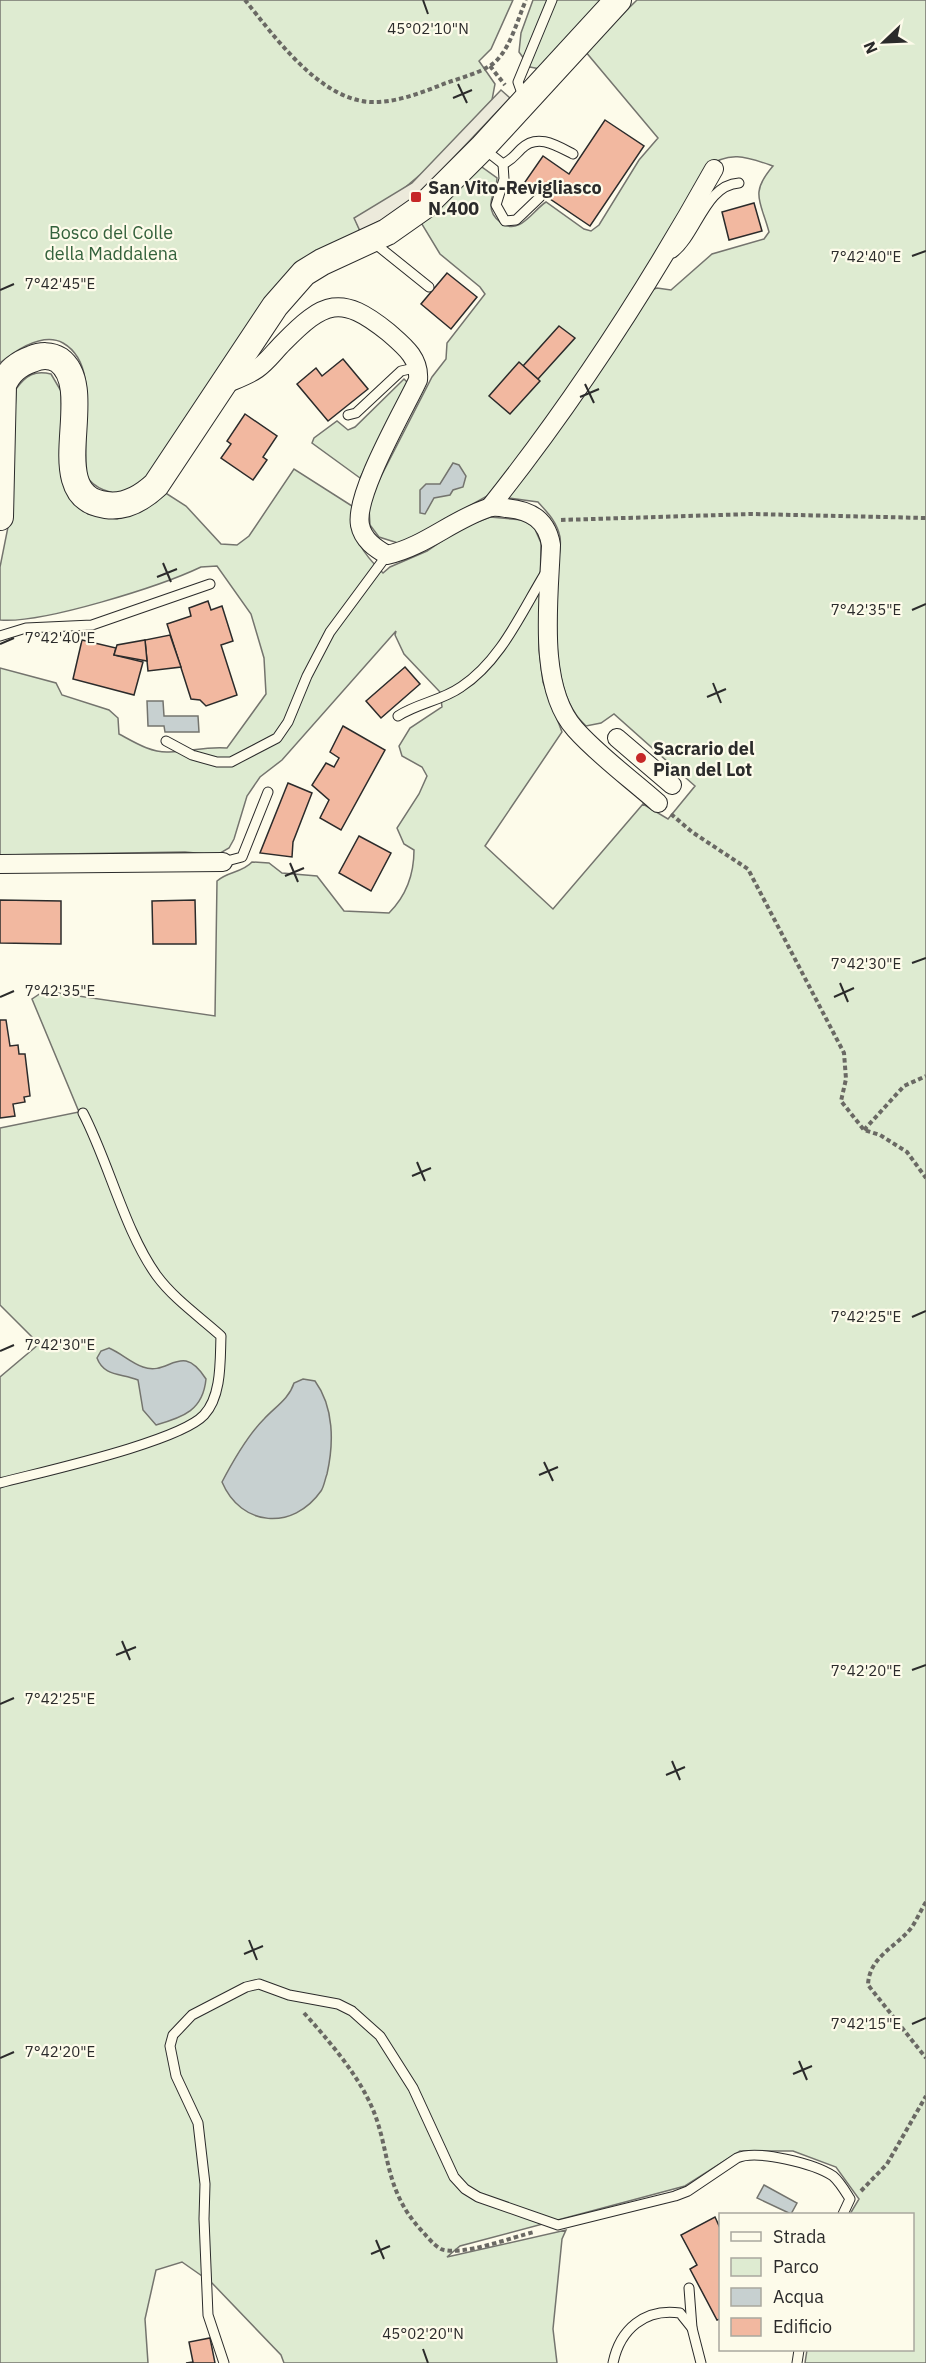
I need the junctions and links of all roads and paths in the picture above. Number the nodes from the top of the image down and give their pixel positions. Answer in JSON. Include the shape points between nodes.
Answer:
{"nodes":[{"id":1,"x":245,"y":0,"type":"edge"},
{"id":2,"x":526,"y":0,"type":"edge"},
{"id":3,"x":552,"y":0,"type":"edge"},
{"id":4,"x":618,"y":0,"type":"edge"},
{"id":5,"x":525,"y":101,"type":"junction"},
{"id":6,"x":482,"y":148,"type":"junction"},
{"id":7,"x":573,"y":154,"type":"dead end"},
{"id":8,"x":503,"y":164,"type":"junction"},
{"id":9,"x":714,"y":169,"type":"dead end"},
{"id":10,"x":739,"y":183,"type":"dead end"},
{"id":11,"x":540,"y":197,"type":"dead end"},
{"id":12,"x":371,"y":240,"type":"junction"},
{"id":13,"x":663,"y":260,"type":"junction"},
{"id":14,"x":429,"y":287,"type":"dead end"},
{"id":15,"x":419,"y":367,"type":"junction"},
{"id":16,"x":223,"y":386,"type":"junction"},
{"id":17,"x":348,"y":415,"type":"dead end"},
{"id":18,"x":490,"y":507,"type":"junction"},
{"id":19,"x":0,"y":517,"type":"edge"},
{"id":20,"x":926,"y":518,"type":"edge"},
{"id":21,"x":542,"y":522,"type":"junction"},
{"id":22,"x":387,"y":555,"type":"junction"},
{"id":23,"x":550,"y":565,"type":"junction"},
{"id":24,"x":210,"y":584,"type":"dead end"},
{"id":25,"x":0,"y":636,"type":"edge"},
{"id":26,"x":398,"y":716,"type":"dead end"},
{"id":27,"x":617,"y":738,"type":"dead end"},
{"id":28,"x":166,"y":741,"type":"dead end"},
{"id":29,"x":672,"y":785,"type":"dead end"},
{"id":30,"x":268,"y":792,"type":"dead end"},
{"id":31,"x":658,"y":803,"type":"joint"},
{"id":32,"x":223,"y":862,"type":"joint"},
{"id":33,"x":0,"y":864,"type":"edge"},
{"id":34,"x":926,"y":1076,"type":"edge"},
{"id":35,"x":83,"y":1113,"type":"dead end"},
{"id":36,"x":864,"y":1130,"type":"junction"},
{"id":37,"x":926,"y":1178,"type":"edge"},
{"id":38,"x":0,"y":1483,"type":"edge"},
{"id":39,"x":926,"y":1902,"type":"edge"},
{"id":40,"x":289,"y":1995,"type":"junction"},
{"id":41,"x":926,"y":2058,"type":"edge"},
{"id":42,"x":926,"y":2096,"type":"edge"},
{"id":43,"x":850,"y":2199,"type":"junction"},
{"id":44,"x":843,"y":2213,"type":"edge"},
{"id":45,"x":558,"y":2225,"type":"junction"},
{"id":46,"x":689,"y":2288,"type":"dead end"},
{"id":47,"x":692,"y":2328,"type":"junction"},
{"id":48,"x":224,"y":2363,"type":"edge"},
{"id":49,"x":612,"y":2363,"type":"edge"},
{"id":50,"x":701,"y":2363,"type":"edge"}],
"edges":[{"from":1,"to":2,"type":"path","via":[[313,77],[368,102],[393,101],[490,66],[507,46]]},
{"from":3,"to":5,"type":"lane","via":[[518,82]]},
{"from":4,"to":5,"type":"street"},
{"from":5,"to":6,"type":"street"},
{"from":6,"to":8,"type":"lane"},
{"from":6,"to":12,"type":"street","via":[[424,206]]},
{"from":7,"to":8,"type":"lane","via":[[535,140]]},
{"from":8,"to":11,"type":"lane","via":[[504,179],[496,205],[505,221],[516,220]]},
{"from":9,"to":13,"type":"street"},
{"from":10,"to":13,"type":"lane","via":[[727,184],[716,193],[676,251]]},
{"from":12,"to":14,"type":"lane"},
{"from":12,"to":16,"type":"street","via":[[304,273],[275,306]]},
{"from":13,"to":18,"type":"street","via":[[600,361]]},
{"from":15,"to":16,"type":"street","via":[[403,345],[364,313],[340,307],[325,309],[304,322],[255,370]]},
{"from":15,"to":17,"type":"lane","via":[[401,371]]},
{"from":15,"to":22,"type":"street","via":[[418,380],[367,486],[360,510],[360,525],[367,540]]},
{"from":16,"to":19,"type":"street","via":[[156,485],[133,502],[108,506],[84,496],[73,471],[73,385],[64,365],[47,356],[24,362],[7,375],[3,385]]},
{"from":18,"to":21,"type":"street","via":[[530,512]]},
{"from":18,"to":22,"type":"street","via":[[405,552]]},
{"from":20,"to":21,"type":"path","via":[[752,514]]},
{"from":21,"to":23,"type":"street","via":[[549,533]]},
{"from":22,"to":28,"type":"lane","via":[[330,632],[288,723],[277,738],[231,762],[192,755]]},
{"from":23,"to":26,"type":"lane","via":[[502,645],[480,672],[443,698],[413,706]]},
{"from":23,"to":31,"type":"street","via":[[551,679],[557,698],[575,730]]},
{"from":24,"to":25,"type":"lane","via":[[93,625],[26,628]]},
{"from":27,"to":29,"type":"street"},
{"from":30,"to":32,"type":"lane","via":[[242,856]]},
{"from":31,"to":36,"type":"path","via":[[692,832],[748,869],[844,1053],[846,1079],[841,1101]]},
{"from":32,"to":33,"type":"street"},
{"from":34,"to":36,"type":"path","via":[[904,1086]]},
{"from":35,"to":38,"type":"lane","via":[[141,1250],[158,1277],[221,1336],[220,1370],[205,1415],[190,1424],[119,1451]]},
{"from":36,"to":37,"type":"path","via":[[907,1152]]},
{"from":39,"to":41,"type":"path","via":[[912,1927],[879,1956],[868,1985]]},
{"from":40,"to":45,"type":"lane","via":[[338,2004],[380,2036],[413,2088],[454,2177],[465,2189]]},
{"from":40,"to":45,"type":"path","via":[[367,2095],[403,2209],[434,2244],[442,2249],[473,2247]]},
{"from":40,"to":48,"type":"lane","via":[[259,1984],[246,1987],[192,2015],[173,2035],[170,2046],[176,2076],[198,2123],[205,2184],[208,2316]]},
{"from":42,"to":43,"type":"path","via":[[887,2164]]},
{"from":43,"to":44,"type":"lane"},
{"from":43,"to":45,"type":"lane","via":[[833,2176],[810,2166],[745,2155],[675,2196]]},
{"from":46,"to":47,"type":"lane"},
{"from":47,"to":49,"type":"lane","via":[[680,2313],[665,2311],[646,2316],[616,2345]]},
{"from":47,"to":50,"type":"lane"}]}
